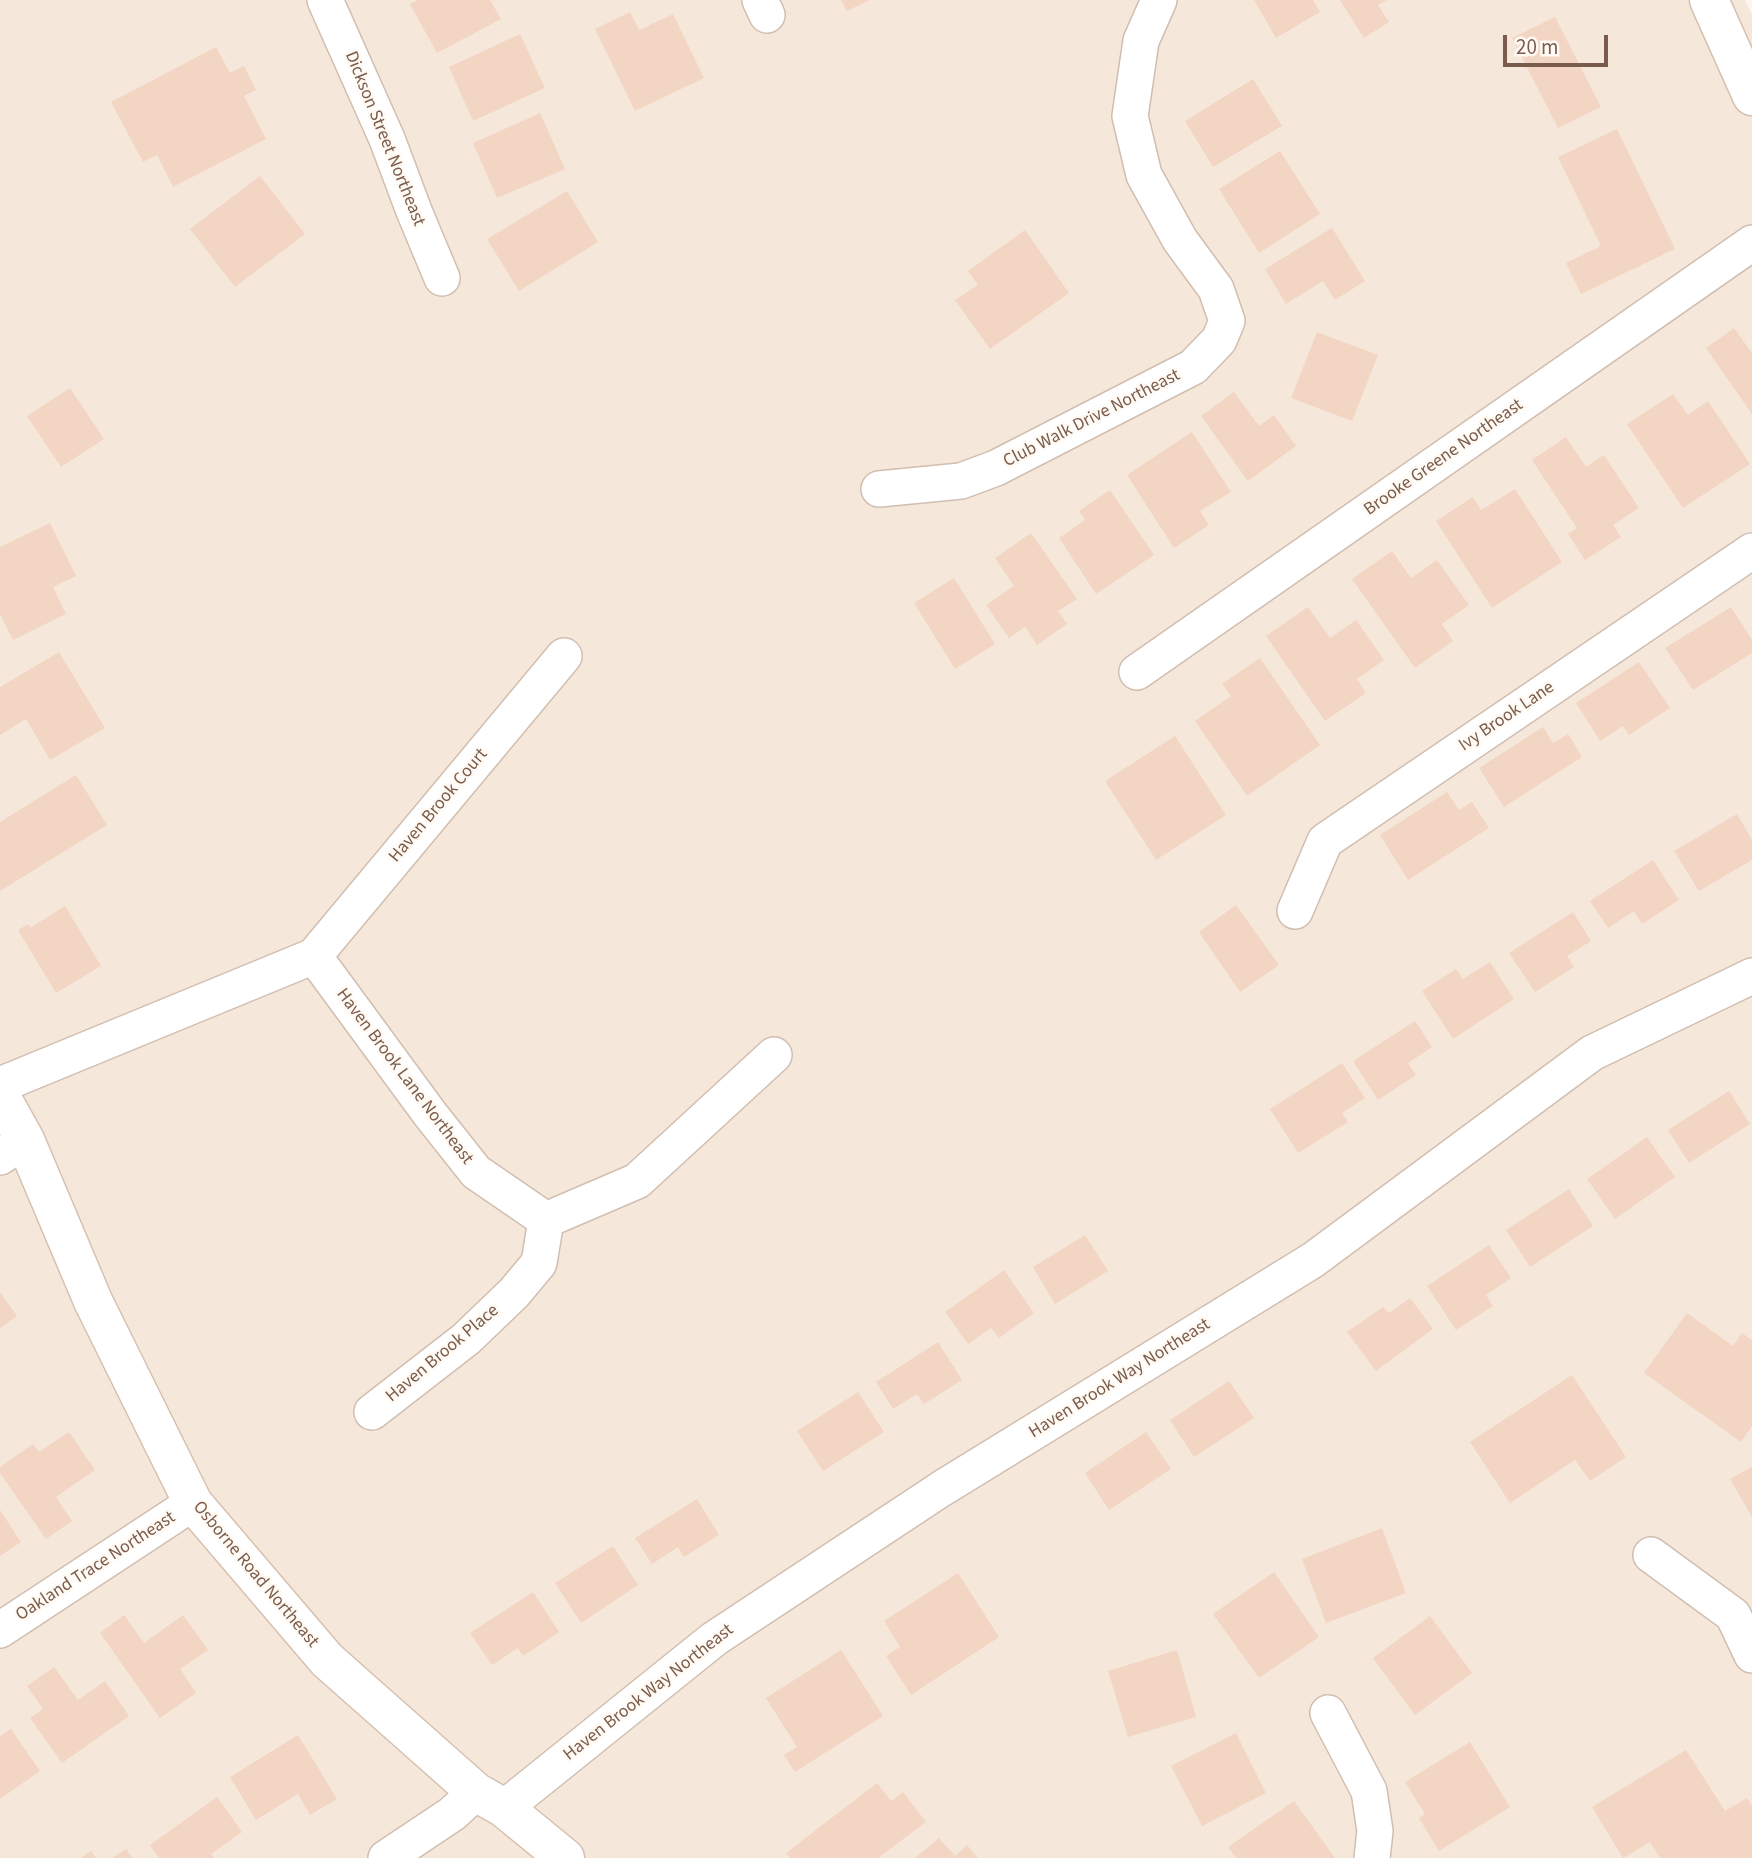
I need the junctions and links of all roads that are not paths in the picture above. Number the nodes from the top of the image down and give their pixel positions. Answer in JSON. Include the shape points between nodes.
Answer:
{"nodes":[{"id":1,"x":325,"y":0,"type":"edge"},
{"id":2,"x":1159,"y":0,"type":"edge"},
{"id":3,"x":1709,"y":0,"type":"edge"},
{"id":4,"x":1752,"y":96,"type":"edge"},
{"id":5,"x":1752,"y":243,"type":"edge"},
{"id":6,"x":442,"y":278,"type":"dead end"},
{"id":7,"x":879,"y":489,"type":"dead end"},
{"id":8,"x":1752,"y":551,"type":"edge"},
{"id":9,"x":564,"y":656,"type":"dead end"},
{"id":10,"x":1137,"y":672,"type":"dead end"},
{"id":11,"x":1295,"y":911,"type":"dead end"},
{"id":12,"x":314,"y":956,"type":"junction"},
{"id":13,"x":1752,"y":976,"type":"edge"},
{"id":14,"x":774,"y":1055,"type":"dead end"},
{"id":15,"x":0,"y":1085,"type":"edge"},
{"id":16,"x":0,"y":1095,"type":"edge"},
{"id":17,"x":12,"y":1148,"type":"edge"},
{"id":18,"x":546,"y":1220,"type":"junction"},
{"id":19,"x":372,"y":1412,"type":"dead end"},
{"id":20,"x":193,"y":1503,"type":"junction"},
{"id":21,"x":1651,"y":1555,"type":"dead end"},
{"id":22,"x":0,"y":1630,"type":"edge"},
{"id":23,"x":1752,"y":1655,"type":"edge"},
{"id":24,"x":1328,"y":1713,"type":"dead end"},
{"id":25,"x":490,"y":1800,"type":"junction"},
{"id":26,"x":386,"y":1858,"type":"edge"},
{"id":27,"x":565,"y":1858,"type":"edge"},
{"id":28,"x":1372,"y":1858,"type":"edge"}],
"edges":[{"from":1,"to":6,"type":"street","name":"Dickson Street Northeast"},
{"from":2,"to":7,"type":"street","name":"Club Walk Drive Northeast","via":[[1141,41],[1130,116],[1144,175],[1180,240],[1216,289],[1227,321],[1219,340],[1193,367],[996,468],[961,481]]},
{"from":3,"to":4,"type":"street"},
{"from":5,"to":10,"type":"street","name":"Brooke Greene Northeast"},
{"from":8,"to":11,"type":"street","name":"Ivy Brook Lane","via":[[1325,841]]},
{"from":9,"to":12,"type":"street","name":"Haven Brook Court"},
{"from":12,"to":15,"type":"street"},
{"from":12,"to":18,"type":"street","name":"Haven Brook Lane Northeast","via":[[476,1172]]},
{"from":13,"to":25,"type":"street","name":"Haven Brook Way Northeast","via":[[1592,1053],[1313,1260],[941,1489],[714,1639]]},
{"from":14,"to":18,"type":"street","via":[[637,1181]]},
{"from":16,"to":17,"type":"street","name":"Osborne Road Northeast"},
{"from":17,"to":20,"type":"street","name":"Osborne Road Northeast"},
{"from":18,"to":19,"type":"street","name":"Haven Brook Place","via":[[539,1263],[514,1293],[466,1339]]},
{"from":20,"to":22,"type":"street","name":"Oakland Trace Northeast"},
{"from":20,"to":25,"type":"street","name":"Osborne Road Northeast","via":[[327,1660]]},
{"from":21,"to":23,"type":"street","via":[[1733,1615]]},
{"from":24,"to":28,"type":"street","via":[[1369,1791],[1375,1831]]},
{"from":25,"to":26,"type":"street","name":"Haven Brook Way Northeast","via":[[452,1814]]},
{"from":25,"to":27,"type":"street","name":"Osborne Road Northeast"}]}
